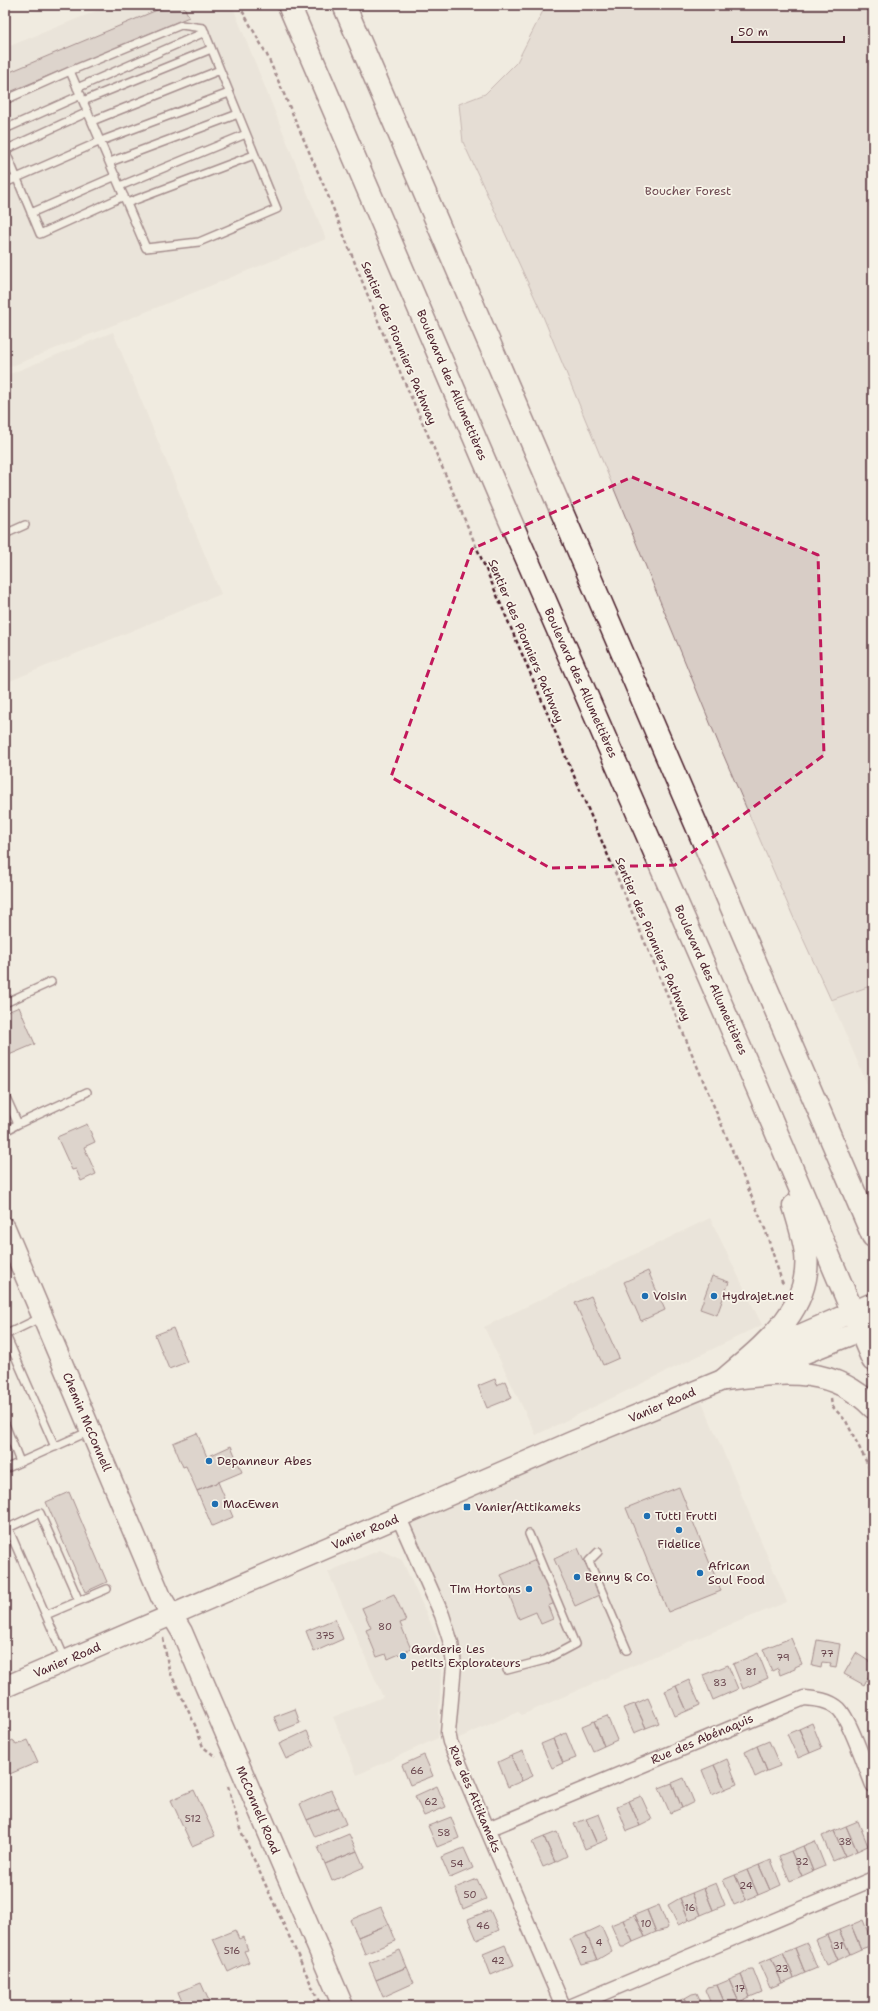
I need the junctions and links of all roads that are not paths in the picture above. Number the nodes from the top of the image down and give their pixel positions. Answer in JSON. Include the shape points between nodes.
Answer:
{"nodes":[{"id":1,"x":289,"y":5,"type":"edge"},
{"id":2,"x":344,"y":5,"type":"edge"},
{"id":3,"x":204,"y":32,"type":"junction"},
{"id":4,"x":211,"y":49,"type":"junction"},
{"id":5,"x":220,"y":70,"type":"junction"},
{"id":6,"x":70,"y":71,"type":"junction"},
{"id":7,"x":77,"y":88,"type":"junction"},
{"id":8,"x":229,"y":93,"type":"junction"},
{"id":9,"x":82,"y":98,"type":"junction"},
{"id":10,"x":5,"y":100,"type":"edge"},
{"id":11,"x":88,"y":112,"type":"junction"},
{"id":12,"x":238,"y":114,"type":"junction"},
{"id":13,"x":92,"y":121,"type":"junction"},
{"id":14,"x":5,"y":129,"type":"edge"},
{"id":15,"x":246,"y":134,"type":"junction"},
{"id":16,"x":101,"y":141,"type":"junction"},
{"id":17,"x":5,"y":150,"type":"edge"},
{"id":18,"x":254,"y":154,"type":"junction"},
{"id":19,"x":110,"y":162,"type":"junction"},
{"id":20,"x":116,"y":176,"type":"junction"},
{"id":21,"x":17,"y":178,"type":"junction"},
{"id":22,"x":5,"y":183,"type":"edge"},
{"id":23,"x":120,"y":186,"type":"junction"},
{"id":24,"x":126,"y":200,"type":"junction"},
{"id":25,"x":31,"y":213,"type":"junction"},
{"id":26,"x":25,"y":525,"type":"dead end"},
{"id":27,"x":5,"y":534,"type":"edge"},
{"id":28,"x":51,"y":982,"type":"dead end"},
{"id":29,"x":5,"y":1003,"type":"edge"},
{"id":30,"x":804,"y":1076,"type":"junction"},
{"id":31,"x":758,"y":1089,"type":"junction"},
{"id":32,"x":87,"y":1092,"type":"dead end"},
{"id":33,"x":5,"y":1095,"type":"edge"},
{"id":34,"x":18,"y":1124,"type":"junction"},
{"id":35,"x":5,"y":1131,"type":"edge"},
{"id":36,"x":873,"y":1198,"type":"edge"},
{"id":37,"x":5,"y":1228,"type":"edge"},
{"id":38,"x":873,"y":1236,"type":"edge"},
{"id":39,"x":873,"y":1303,"type":"edge"},
{"id":40,"x":43,"y":1317,"type":"junction"},
{"id":41,"x":862,"y":1323,"type":"edge"},
{"id":42,"x":5,"y":1334,"type":"edge"},
{"id":43,"x":873,"y":1360,"type":"edge"},
{"id":44,"x":725,"y":1379,"type":"junction"},
{"id":45,"x":873,"y":1408,"type":"edge"},
{"id":46,"x":5,"y":1424,"type":"edge"},
{"id":47,"x":91,"y":1431,"type":"junction"},
{"id":48,"x":55,"y":1446,"type":"junction"},
{"id":49,"x":20,"y":1462,"type":"junction"},
{"id":50,"x":5,"y":1469,"type":"edge"},
{"id":51,"x":399,"y":1518,"type":"junction"},
{"id":52,"x":529,"y":1534,"type":"dead end"},
{"id":53,"x":598,"y":1552,"type":"dead end"},
{"id":54,"x":107,"y":1590,"type":"dead end"},
{"id":55,"x":78,"y":1601,"type":"junction"},
{"id":56,"x":172,"y":1614,"type":"junction"},
{"id":57,"x":46,"y":1615,"type":"junction"},
{"id":58,"x":626,"y":1650,"type":"dead end"},
{"id":59,"x":66,"y":1661,"type":"junction"},
{"id":60,"x":507,"y":1670,"type":"dead end"},
{"id":61,"x":5,"y":1687,"type":"edge"},
{"id":62,"x":873,"y":1785,"type":"edge"},
{"id":63,"x":488,"y":1829,"type":"junction"},
{"id":64,"x":873,"y":1879,"type":"edge"},
{"id":65,"x":343,"y":2006,"type":"edge"},
{"id":66,"x":563,"y":2006,"type":"edge"},
{"id":67,"x":572,"y":2006,"type":"edge"}],
"edges":[{"from":1,"to":31,"type":"highway","name":"Boulevard des Allumettières"},
{"from":2,"to":30,"type":"highway"},
{"from":3,"to":4,"type":"lane"},
{"from":3,"to":6,"type":"lane","via":[[203,28],[181,25]]},
{"from":3,"to":7,"type":"lane"},
{"from":4,"to":5,"type":"lane"},
{"from":4,"to":9,"type":"lane"},
{"from":5,"to":8,"type":"lane"},
{"from":5,"to":13,"type":"lane"},
{"from":6,"to":7,"type":"lane"},
{"from":6,"to":10,"type":"lane"},
{"from":7,"to":9,"type":"lane"},
{"from":8,"to":12,"type":"lane"},
{"from":8,"to":16,"type":"lane"},
{"from":9,"to":11,"type":"lane"},
{"from":9,"to":14,"type":"lane"},
{"from":11,"to":13,"type":"lane"},
{"from":11,"to":17,"type":"lane"},
{"from":12,"to":15,"type":"lane"},
{"from":12,"to":19,"type":"lane"},
{"from":13,"to":16,"type":"lane"},
{"from":15,"to":18,"type":"lane"},
{"from":15,"to":23,"type":"lane"},
{"from":16,"to":19,"type":"lane"},
{"from":16,"to":21,"type":"lane"},
{"from":17,"to":21,"type":"lane"},
{"from":18,"to":24,"type":"lane"},
{"from":18,"to":24,"type":"lane","via":[[277,209],[199,242],[146,248]]},
{"from":19,"to":20,"type":"lane"},
{"from":20,"to":23,"type":"lane"},
{"from":20,"to":25,"type":"lane"},
{"from":21,"to":22,"type":"lane"},
{"from":21,"to":25,"type":"lane"},
{"from":23,"to":24,"type":"lane"},
{"from":24,"to":25,"type":"lane","via":[[40,234]]},
{"from":26,"to":27,"type":"lane"},
{"from":28,"to":29,"type":"lane"},
{"from":30,"to":36,"type":"highway"},
{"from":30,"to":38,"type":"highway"},
{"from":31,"to":41,"type":"highway","name":"Boulevard des Allumettières"},
{"from":31,"to":44,"type":"highway","via":[[802,1233],[806,1269],[800,1293],[784,1322],[771,1339]]},
{"from":32,"to":34,"type":"lane"},
{"from":33,"to":34,"type":"lane"},
{"from":34,"to":35,"type":"lane"},
{"from":37,"to":40,"type":"main road","name":"Chemin McConnell"},
{"from":39,"to":41,"type":"main road","name":"Vanier Road"},
{"from":40,"to":42,"type":"lane"},
{"from":40,"to":47,"type":"main road","name":"Chemin McConnell"},
{"from":41,"to":43,"type":"highway","name":"Boulevard des Allumettières"},
{"from":41,"to":44,"type":"main road","name":"Vanier Road","via":[[785,1361]]},
{"from":42,"to":48,"type":"lane"},
{"from":44,"to":45,"type":"highway","via":[[790,1372],[818,1376],[855,1391]]},
{"from":44,"to":51,"type":"main road","name":"Vanier Road","via":[[574,1441]]},
{"from":46,"to":49,"type":"lane"},
{"from":47,"to":48,"type":"lane"},
{"from":47,"to":56,"type":"main road","name":"Chemin McConnell","via":[[161,1597]]},
{"from":48,"to":49,"type":"lane"},
{"from":49,"to":50,"type":"lane"},
{"from":51,"to":56,"type":"main road","name":"Vanier Road"},
{"from":51,"to":63,"type":"street","name":"Rue des Attikameks","via":[[442,1615],[451,1643],[454,1665],[448,1733]]},
{"from":52,"to":60,"type":"lane","via":[[575,1644],[546,1660]]},
{"from":53,"to":58,"type":"lane","via":[[588,1561]]},
{"from":54,"to":55,"type":"lane"},
{"from":55,"to":57,"type":"lane"},
{"from":55,"to":57,"type":"lane","via":[[40,1513],[8,1528]]},
{"from":56,"to":59,"type":"main road","name":"Vanier Road"},
{"from":56,"to":65,"type":"main road","name":"McConnell Road","via":[[186,1640]]},
{"from":57,"to":59,"type":"lane"},
{"from":59,"to":61,"type":"main road","name":"Vanier Road"},
{"from":62,"to":63,"type":"street","name":"Rue des Abénaquis","via":[[847,1720],[840,1710],[830,1702],[804,1698]]},
{"from":63,"to":66,"type":"street","name":"Rue des Attikameks"},
{"from":64,"to":67,"type":"street"}]}
